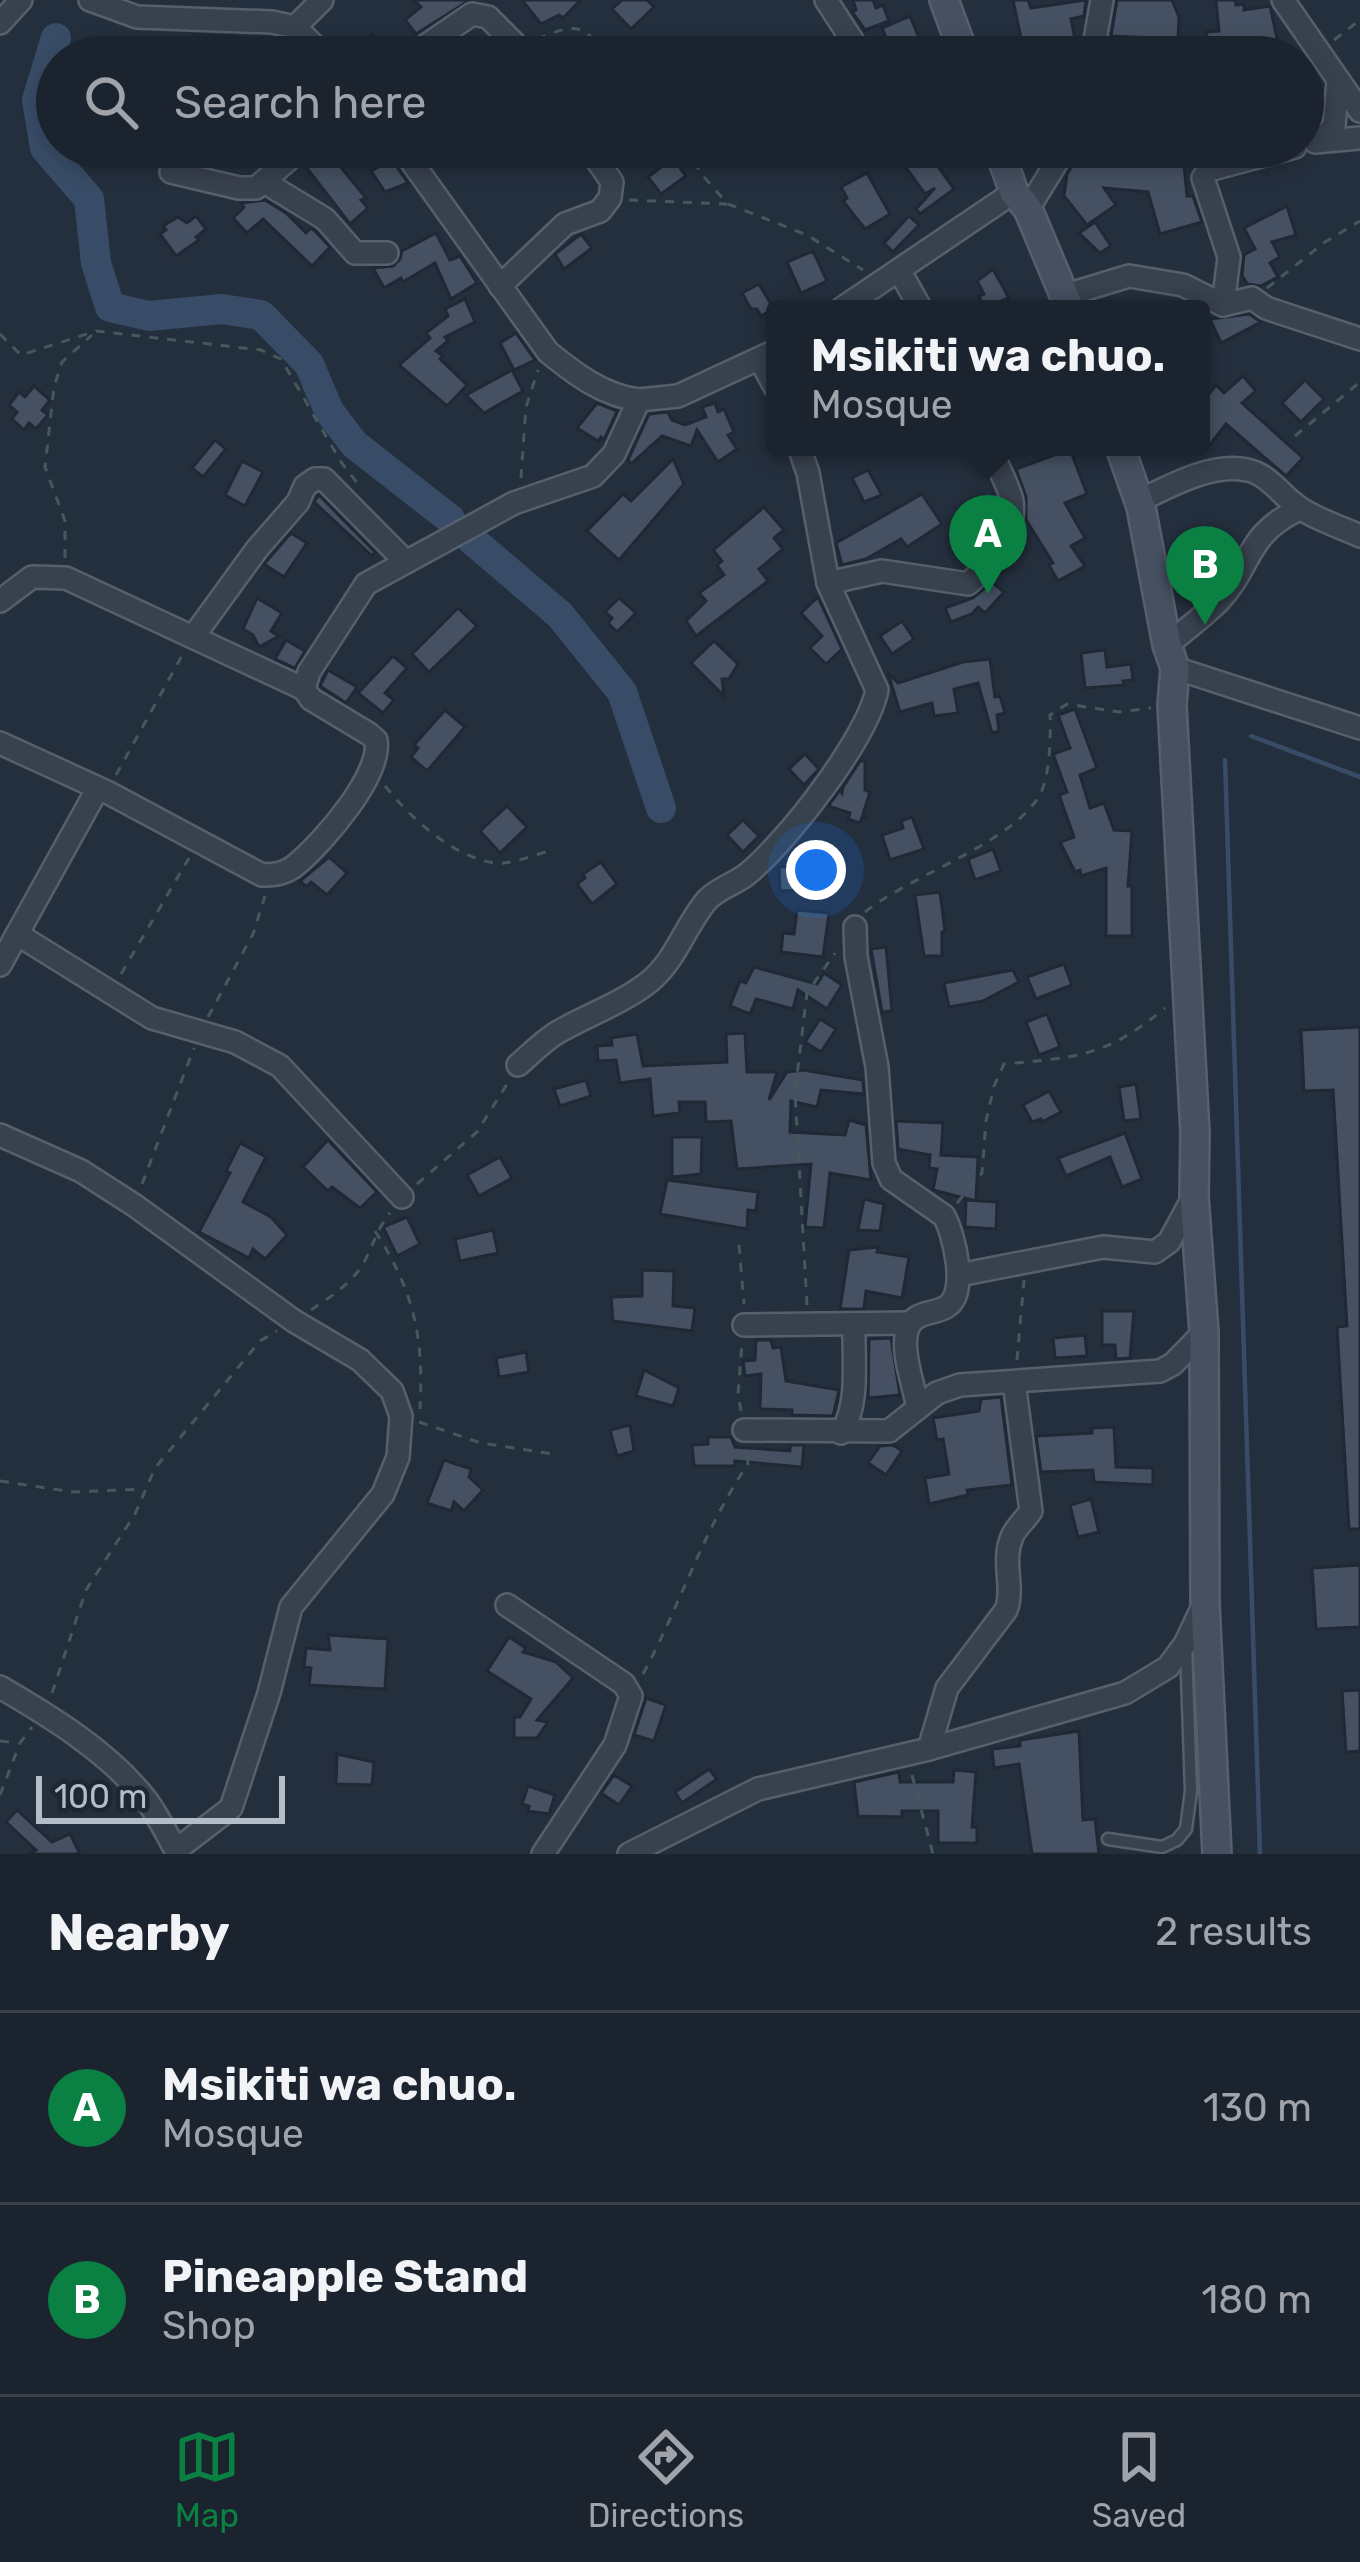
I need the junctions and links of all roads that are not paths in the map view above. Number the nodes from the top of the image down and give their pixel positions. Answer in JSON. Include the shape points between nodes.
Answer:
{"nodes":[{"id":1,"x":21,"y":0,"type":"edge"},
{"id":2,"x":89,"y":0,"type":"edge"},
{"id":3,"x":322,"y":0,"type":"edge"},
{"id":4,"x":826,"y":0,"type":"edge"},
{"id":5,"x":944,"y":0,"type":"edge"},
{"id":6,"x":1102,"y":0,"type":"edge"},
{"id":7,"x":1283,"y":0,"type":"edge"},
{"id":8,"x":0,"y":23,"type":"edge"},
{"id":9,"x":295,"y":27,"type":"junction"},
{"id":10,"x":304,"y":36,"type":"edge"},
{"id":11,"x":440,"y":36,"type":"edge"},
{"id":12,"x":509,"y":36,"type":"edge"},
{"id":13,"x":849,"y":36,"type":"edge"},
{"id":14,"x":957,"y":36,"type":"edge"},
{"id":15,"x":1096,"y":36,"type":"edge"},
{"id":16,"x":1307,"y":36,"type":"edge"},
{"id":17,"x":1324,"y":60,"type":"edge"},
{"id":18,"x":1338,"y":80,"type":"junction"},
{"id":19,"x":1360,"y":111,"type":"edge"},
{"id":20,"x":1324,"y":132,"type":"edge"},
{"id":21,"x":1360,"y":138,"type":"edge"},
{"id":22,"x":1324,"y":142,"type":"edge"},
{"id":23,"x":280,"y":168,"type":"edge"},
{"id":24,"x":416,"y":168,"type":"edge"},
{"id":25,"x":602,"y":168,"type":"edge"},
{"id":26,"x":1007,"y":168,"type":"edge"},
{"id":27,"x":1048,"y":168,"type":"edge"},
{"id":28,"x":1216,"y":168,"type":"edge"},
{"id":29,"x":171,"y":172,"type":"dead end"},
{"id":30,"x":266,"y":182,"type":"junction"},
{"id":31,"x":1021,"y":200,"type":"junction"},
{"id":32,"x":387,"y":253,"type":"dead end"},
{"id":33,"x":898,"y":269,"type":"junction"},
{"id":34,"x":500,"y":286,"type":"junction"},
{"id":35,"x":853,"y":300,"type":"edge"},
{"id":36,"x":915,"y":300,"type":"edge"},
{"id":37,"x":1066,"y":300,"type":"edge"},
{"id":38,"x":1072,"y":300,"type":"edge"},
{"id":39,"x":1223,"y":305,"type":"junction"},
{"id":40,"x":1360,"y":339,"type":"edge"},
{"id":41,"x":766,"y":355,"type":"edge"},
{"id":42,"x":639,"y":400,"type":"junction"},
{"id":43,"x":802,"y":456,"type":"edge"},
{"id":44,"x":993,"y":456,"type":"edge"},
{"id":45,"x":1123,"y":456,"type":"edge"},
{"id":46,"x":1139,"y":501,"type":"junction"},
{"id":47,"x":1300,"y":509,"type":"junction"},
{"id":48,"x":1360,"y":536,"type":"edge"},
{"id":49,"x":404,"y":560,"type":"junction"},
{"id":50,"x":828,"y":583,"type":"junction"},
{"id":51,"x":0,"y":601,"type":"edge"},
{"id":52,"x":193,"y":637,"type":"junction"},
{"id":53,"x":1171,"y":657,"type":"junction"},
{"id":54,"x":304,"y":689,"type":"junction"},
{"id":55,"x":1360,"y":728,"type":"edge"},
{"id":56,"x":0,"y":742,"type":"edge"},
{"id":57,"x":102,"y":790,"type":"junction"},
{"id":58,"x":855,"y":927,"type":"road end"},
{"id":59,"x":17,"y":934,"type":"junction"},
{"id":60,"x":0,"y":965,"type":"edge"},
{"id":61,"x":518,"y":1065,"type":"dead end"},
{"id":62,"x":0,"y":1135,"type":"edge"},
{"id":63,"x":1194,"y":1196,"type":"junction"},
{"id":64,"x":402,"y":1197,"type":"dead end"},
{"id":65,"x":959,"y":1275,"type":"junction"},
{"id":66,"x":910,"y":1323,"type":"junction"},
{"id":67,"x":744,"y":1325,"type":"road end"},
{"id":68,"x":854,"y":1325,"type":"junction"},
{"id":69,"x":1204,"y":1332,"type":"junction"},
{"id":70,"x":1014,"y":1382,"type":"junction"},
{"id":71,"x":918,"y":1408,"type":"junction"},
{"id":72,"x":744,"y":1430,"type":"road end"},
{"id":73,"x":841,"y":1433,"type":"junction"},
{"id":74,"x":1205,"y":1603,"type":"junction"},
{"id":75,"x":507,"y":1605,"type":"dead end"},
{"id":76,"x":1185,"y":1644,"type":"junction"},
{"id":77,"x":0,"y":1687,"type":"edge"},
{"id":78,"x":918,"y":1751,"type":"junction"},
{"id":79,"x":1108,"y":1839,"type":"dead end"},
{"id":80,"x":671,"y":1843,"type":"edge"},
{"id":81,"x":177,"y":1852,"type":"edge"},
{"id":82,"x":543,"y":1854,"type":"edge"},
{"id":83,"x":628,"y":1854,"type":"edge"},
{"id":84,"x":1217,"y":1854,"type":"edge"}],
"edges":[{"from":1,"to":8,"type":"street"},
{"from":2,"to":9,"type":"street","via":[[137,17]]},
{"from":3,"to":9,"type":"street"},
{"from":4,"to":13,"type":"street"},
{"from":5,"to":14,"type":"main road"},
{"from":6,"to":15,"type":"street"},
{"from":7,"to":16,"type":"street"},
{"from":9,"to":10,"type":"street"},
{"from":11,"to":12,"type":"street","via":[[472,14]]},
{"from":17,"to":18,"type":"street"},
{"from":18,"to":19,"type":"street"},
{"from":18,"to":20,"type":"street","via":[[1334,126]]},
{"from":21,"to":22,"type":"street"},
{"from":23,"to":30,"type":"street"},
{"from":24,"to":34,"type":"street"},
{"from":25,"to":34,"type":"street","via":[[611,182],[601,211],[565,224]]},
{"from":26,"to":31,"type":"main road"},
{"from":27,"to":31,"type":"street"},
{"from":28,"to":39,"type":"street","via":[[1203,178],[1229,257]]},
{"from":29,"to":30,"type":"street","via":[[239,188]]},
{"from":30,"to":32,"type":"street","via":[[325,219],[355,253]]},
{"from":31,"to":33,"type":"street"},
{"from":31,"to":37,"type":"main road"},
{"from":33,"to":35,"type":"street"},
{"from":33,"to":36,"type":"street"},
{"from":34,"to":42,"type":"street","via":[[574,374]]},
{"from":38,"to":39,"type":"street","via":[[1129,276],[1183,285]]},
{"from":39,"to":40,"type":"street","via":[[1252,298]]},
{"from":41,"to":42,"type":"street","via":[[678,396]]},
{"from":42,"to":49,"type":"street","via":[[614,454],[593,476],[514,503]]},
{"from":43,"to":50,"type":"street"},
{"from":44,"to":50,"type":"street","via":[[1012,502],[1010,522],[968,584],[882,571]]},
{"from":45,"to":46,"type":"main road"},
{"from":46,"to":47,"type":"street","via":[[1180,482],[1246,470]]},
{"from":46,"to":53,"type":"main road"},
{"from":47,"to":48,"type":"street"},
{"from":47,"to":53,"type":"street","via":[[1274,521]]},
{"from":49,"to":52,"type":"street","via":[[324,479],[315,479]]},
{"from":49,"to":54,"type":"street","via":[[366,584]]},
{"from":50,"to":61,"type":"street","via":[[877,690],[859,736],[781,840],[709,898],[652,980],[555,1033]]},
{"from":51,"to":52,"type":"street","via":[[32,577],[66,578]]},
{"from":52,"to":54,"type":"street"},
{"from":53,"to":55,"type":"street"},
{"from":53,"to":63,"type":"main road"},
{"from":54,"to":57,"type":"street","via":[[376,740],[378,755],[296,866],[262,875]]},
{"from":56,"to":57,"type":"street"},
{"from":57,"to":59,"type":"street"},
{"from":58,"to":65,"type":"street","via":[[884,1163],[891,1179],[944,1216]]},
{"from":59,"to":60,"type":"street"},
{"from":59,"to":64,"type":"street","via":[[152,1018],[236,1042],[280,1066]]},
{"from":62,"to":81,"type":"street","via":[[81,1172],[360,1360],[392,1391],[401,1416],[398,1457],[383,1494],[291,1607],[231,1808]]},
{"from":63,"to":65,"type":"street","via":[[1155,1252],[1103,1247]]},
{"from":63,"to":69,"type":"main road"},
{"from":65,"to":66,"type":"street","via":[[946,1307]]},
{"from":66,"to":68,"type":"street"},
{"from":66,"to":71,"type":"street","via":[[905,1335]]},
{"from":67,"to":68,"type":"street"},
{"from":68,"to":73,"type":"street","via":[[853,1400]]},
{"from":69,"to":70,"type":"street","via":[[1160,1371]]},
{"from":69,"to":74,"type":"main road"},
{"from":70,"to":71,"type":"street","via":[[960,1385]]},
{"from":70,"to":78,"type":"street","via":[[1031,1511],[1012,1537],[1011,1598],[947,1688]]},
{"from":71,"to":73,"type":"street","via":[[890,1431]]},
{"from":72,"to":73,"type":"street"},
{"from":74,"to":76,"type":"street"},
{"from":74,"to":84,"type":"main road"},
{"from":75,"to":82,"type":"street","via":[[631,1696],[615,1745]]},
{"from":76,"to":78,"type":"street","via":[[1168,1667],[1125,1693]]},
{"from":76,"to":79,"type":"lane","via":[[1186,1829],[1162,1847]]},
{"from":77,"to":81,"type":"street","via":[[98,1754],[144,1797]]},
{"from":78,"to":80,"type":"street","via":[[758,1789]]},
{"from":80,"to":83,"type":"street"}]}
